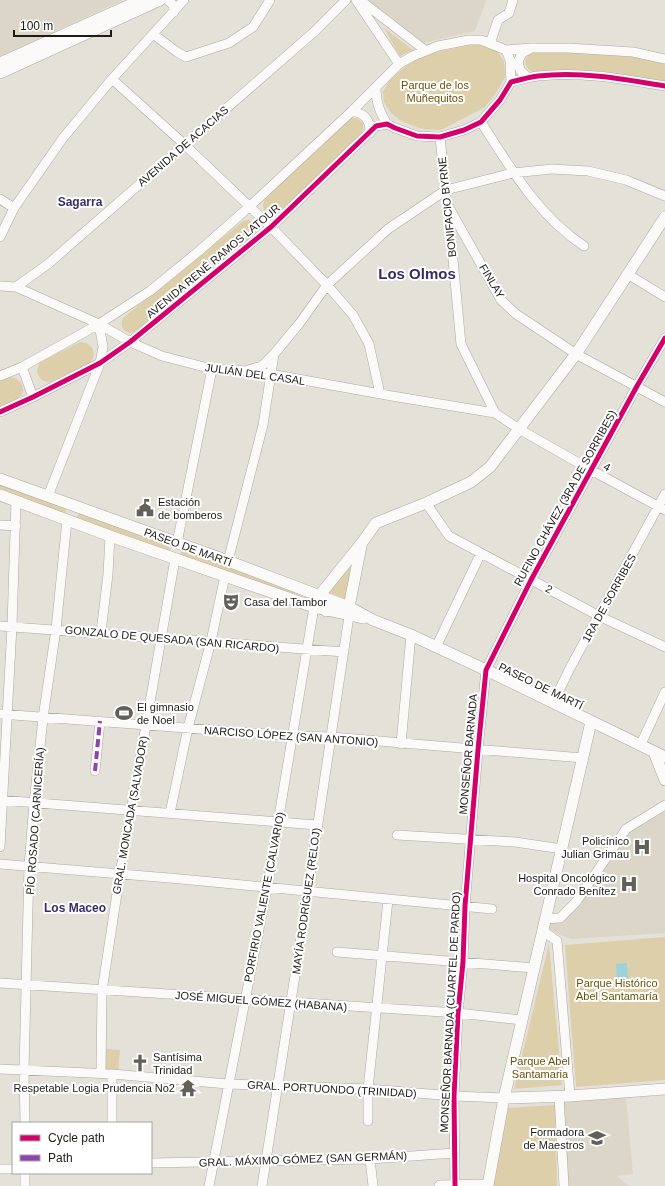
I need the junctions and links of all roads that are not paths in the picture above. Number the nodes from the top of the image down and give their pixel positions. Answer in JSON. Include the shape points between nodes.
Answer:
{"nodes":[{"id":1,"x":141,"y":0,"type":"edge"},
{"id":2,"x":160,"y":0,"type":"edge"},
{"id":3,"x":168,"y":0,"type":"edge"},
{"id":4,"x":184,"y":0,"type":"edge"},
{"id":5,"x":270,"y":0,"type":"edge"},
{"id":6,"x":346,"y":0,"type":"edge"},
{"id":7,"x":356,"y":0,"type":"edge"},
{"id":8,"x":360,"y":0,"type":"edge"},
{"id":9,"x":513,"y":0,"type":"edge"},
{"id":10,"x":174,"y":12,"type":"junction"},
{"id":11,"x":153,"y":34,"type":"junction"},
{"id":12,"x":490,"y":44,"type":"junction"},
{"id":13,"x":531,"y":48,"type":"junction"},
{"id":14,"x":426,"y":50,"type":"junction"},
{"id":15,"x":506,"y":50,"type":"junction"},
{"id":16,"x":665,"y":60,"type":"edge"},
{"id":17,"x":0,"y":63,"type":"edge"},
{"id":18,"x":399,"y":64,"type":"junction"},
{"id":19,"x":0,"y":74,"type":"edge"},
{"id":20,"x":528,"y":78,"type":"junction"},
{"id":21,"x":112,"y":79,"type":"junction"},
{"id":22,"x":511,"y":82,"type":"junction"},
{"id":23,"x":665,"y":86,"type":"edge"},
{"id":24,"x":376,"y":89,"type":"junction"},
{"id":25,"x":352,"y":111,"type":"junction"},
{"id":26,"x":481,"y":122,"type":"junction"},
{"id":27,"x":387,"y":124,"type":"junction"},
{"id":28,"x":370,"y":133,"type":"junction"},
{"id":29,"x":440,"y":136,"type":"junction"},
{"id":30,"x":185,"y":145,"type":"junction"},
{"id":31,"x":514,"y":173,"type":"junction"},
{"id":32,"x":446,"y":190,"type":"junction"},
{"id":33,"x":665,"y":196,"type":"edge"},
{"id":34,"x":0,"y":199,"type":"edge"},
{"id":35,"x":448,"y":204,"type":"junction"},
{"id":36,"x":249,"y":207,"type":"junction"},
{"id":37,"x":14,"y":208,"type":"junction"},
{"id":38,"x":665,"y":218,"type":"edge"},
{"id":39,"x":271,"y":228,"type":"junction"},
{"id":40,"x":0,"y":237,"type":"edge"},
{"id":41,"x":584,"y":246,"type":"dead end"},
{"id":42,"x":628,"y":275,"type":"junction"},
{"id":43,"x":327,"y":285,"type":"junction"},
{"id":44,"x":0,"y":286,"type":"edge"},
{"id":45,"x":16,"y":287,"type":"junction"},
{"id":46,"x":665,"y":297,"type":"edge"},
{"id":47,"x":99,"y":324,"type":"junction"},
{"id":48,"x":665,"y":338,"type":"edge"},
{"id":49,"x":130,"y":342,"type":"junction"},
{"id":50,"x":274,"y":354,"type":"junction"},
{"id":51,"x":576,"y":354,"type":"junction"},
{"id":52,"x":100,"y":362,"type":"junction"},
{"id":53,"x":22,"y":367,"type":"junction"},
{"id":54,"x":212,"y":369,"type":"junction"},
{"id":55,"x":247,"y":371,"type":"junction"},
{"id":56,"x":270,"y":374,"type":"junction"},
{"id":57,"x":0,"y":376,"type":"edge"},
{"id":58,"x":637,"y":386,"type":"junction"},
{"id":59,"x":380,"y":394,"type":"junction"},
{"id":60,"x":33,"y":397,"type":"junction"},
{"id":61,"x":665,"y":402,"type":"edge"},
{"id":62,"x":0,"y":412,"type":"edge"},
{"id":63,"x":495,"y":413,"type":"junction"},
{"id":64,"x":519,"y":429,"type":"junction"},
{"id":65,"x":591,"y":470,"type":"junction"},
{"id":66,"x":0,"y":478,"type":"edge"},
{"id":67,"x":665,"y":494,"type":"edge"},
{"id":68,"x":0,"y":495,"type":"edge"},
{"id":69,"x":48,"y":496,"type":"junction"},
{"id":70,"x":16,"y":501,"type":"junction"},
{"id":71,"x":426,"y":503,"type":"junction"},
{"id":72,"x":662,"y":508,"type":"edge"},
{"id":73,"x":67,"y":520,"type":"junction"},
{"id":74,"x":0,"y":525,"type":"edge"},
{"id":75,"x":16,"y":526,"type":"junction"},
{"id":76,"x":110,"y":536,"type":"junction"},
{"id":77,"x":177,"y":543,"type":"junction"},
{"id":78,"x":361,"y":544,"type":"junction"},
{"id":79,"x":481,"y":553,"type":"junction"},
{"id":80,"x":175,"y":559,"type":"junction"},
{"id":81,"x":228,"y":561,"type":"junction"},
{"id":82,"x":225,"y":576,"type":"junction"},
{"id":83,"x":531,"y":580,"type":"junction"},
{"id":84,"x":306,"y":590,"type":"junction"},
{"id":85,"x":319,"y":596,"type":"junction"},
{"id":86,"x":314,"y":608,"type":"junction"},
{"id":87,"x":326,"y":611,"type":"junction"},
{"id":88,"x":346,"y":612,"type":"junction"},
{"id":89,"x":599,"y":616,"type":"junction"},
{"id":90,"x":0,"y":626,"type":"edge"},
{"id":91,"x":12,"y":626,"type":"junction"},
{"id":92,"x":56,"y":629,"type":"junction"},
{"id":93,"x":101,"y":632,"type":"junction"},
{"id":94,"x":411,"y":635,"type":"junction"},
{"id":95,"x":161,"y":638,"type":"junction"},
{"id":96,"x":210,"y":641,"type":"junction"},
{"id":97,"x":436,"y":647,"type":"junction"},
{"id":98,"x":665,"y":647,"type":"edge"},
{"id":99,"x":307,"y":649,"type":"junction"},
{"id":100,"x":344,"y":652,"type":"junction"},
{"id":101,"x":486,"y":670,"type":"junction"},
{"id":102,"x":665,"y":692,"type":"edge"},
{"id":103,"x":553,"y":703,"type":"junction"},
{"id":104,"x":3,"y":715,"type":"edge"},
{"id":105,"x":43,"y":718,"type":"junction"},
{"id":106,"x":100,"y":722,"type":"junction"},
{"id":107,"x":591,"y":722,"type":"junction"},
{"id":108,"x":146,"y":725,"type":"junction"},
{"id":109,"x":188,"y":728,"type":"junction"},
{"id":110,"x":293,"y":736,"type":"junction"},
{"id":111,"x":331,"y":737,"type":"junction"},
{"id":112,"x":401,"y":744,"type":"junction"},
{"id":113,"x":640,"y":746,"type":"junction"},
{"id":114,"x":478,"y":750,"type":"junction"},
{"id":115,"x":654,"y":752,"type":"junction"},
{"id":116,"x":583,"y":758,"type":"junction"},
{"id":117,"x":665,"y":758,"type":"edge"},
{"id":118,"x":95,"y":771,"type":"dead end"},
{"id":119,"x":665,"y":780,"type":"edge"},
{"id":120,"x":2,"y":800,"type":"edge"},
{"id":121,"x":34,"y":803,"type":"junction"},
{"id":122,"x":665,"y":805,"type":"edge"},
{"id":123,"x":131,"y":811,"type":"junction"},
{"id":124,"x":170,"y":813,"type":"junction"},
{"id":125,"x":278,"y":821,"type":"junction"},
{"id":126,"x":317,"y":825,"type":"junction"},
{"id":127,"x":397,"y":835,"type":"dead end"},
{"id":128,"x":470,"y":840,"type":"junction"},
{"id":129,"x":0,"y":847,"type":"edge"},
{"id":130,"x":562,"y":849,"type":"junction"},
{"id":131,"x":0,"y":864,"type":"edge"},
{"id":132,"x":29,"y":866,"type":"junction"},
{"id":133,"x":120,"y":874,"type":"junction"},
{"id":134,"x":267,"y":888,"type":"junction"},
{"id":135,"x":307,"y":892,"type":"junction"},
{"id":136,"x":388,"y":900,"type":"junction"},
{"id":137,"x":465,"y":906,"type":"junction"},
{"id":138,"x":492,"y":909,"type":"dead end"},
{"id":139,"x":545,"y":919,"type":"junction"},
{"id":140,"x":543,"y":931,"type":"junction"},
{"id":141,"x":337,"y":952,"type":"dead end"},
{"id":142,"x":382,"y":955,"type":"junction"},
{"id":143,"x":463,"y":962,"type":"junction"},
{"id":144,"x":534,"y":968,"type":"junction"},
{"id":145,"x":0,"y":983,"type":"edge"},
{"id":146,"x":27,"y":986,"type":"junction"},
{"id":147,"x":102,"y":991,"type":"junction"},
{"id":148,"x":244,"y":1000,"type":"junction"},
{"id":149,"x":291,"y":1003,"type":"junction"},
{"id":150,"x":376,"y":1008,"type":"junction"},
{"id":151,"x":458,"y":1013,"type":"junction"},
{"id":152,"x":522,"y":1020,"type":"junction"},
{"id":153,"x":0,"y":1069,"type":"edge"},
{"id":154,"x":24,"y":1071,"type":"junction"},
{"id":155,"x":101,"y":1074,"type":"junction"},
{"id":156,"x":112,"y":1074,"type":"junction"},
{"id":157,"x":228,"y":1084,"type":"junction"},
{"id":158,"x":278,"y":1086,"type":"junction"},
{"id":159,"x":368,"y":1089,"type":"junction"},
{"id":160,"x":665,"y":1089,"type":"edge"},
{"id":161,"x":454,"y":1096,"type":"junction"},
{"id":162,"x":559,"y":1096,"type":"junction"},
{"id":163,"x":570,"y":1096,"type":"junction"},
{"id":164,"x":504,"y":1098,"type":"junction"},
{"id":165,"x":368,"y":1121,"type":"dead end"},
{"id":166,"x":25,"y":1122,"type":"edge"},
{"id":167,"x":112,"y":1122,"type":"edge"},
{"id":168,"x":454,"y":1154,"type":"junction"},
{"id":169,"x":370,"y":1158,"type":"junction"},
{"id":170,"x":266,"y":1160,"type":"junction"},
{"id":171,"x":213,"y":1161,"type":"junction"},
{"id":172,"x":152,"y":1163,"type":"edge"},
{"id":173,"x":0,"y":1169,"type":"edge"},
{"id":174,"x":12,"y":1169,"type":"edge"},
{"id":175,"x":25,"y":1174,"type":"edge"},
{"id":176,"x":25,"y":1186,"type":"edge"},
{"id":177,"x":208,"y":1186,"type":"edge"},
{"id":178,"x":262,"y":1186,"type":"edge"},
{"id":179,"x":373,"y":1186,"type":"edge"},
{"id":180,"x":440,"y":1186,"type":"edge"},
{"id":181,"x":455,"y":1186,"type":"edge"},
{"id":182,"x":488,"y":1186,"type":"edge"},
{"id":183,"x":564,"y":1186,"type":"edge"}],
"edges":[{"from":1,"to":17,"type":"main road"},
{"from":2,"to":19,"type":"main road"},
{"from":3,"to":10,"type":"street","via":[[174,6]]},
{"from":4,"to":10,"type":"street"},
{"from":5,"to":11,"type":"street","via":[[253,27],[229,43],[186,57]]},
{"from":6,"to":30,"type":"street","name":"AVENIDA DE ACACIAS","via":[[314,32]]},
{"from":7,"to":18,"type":"street"},
{"from":8,"to":14,"type":"street"},
{"from":9,"to":12,"type":"street","via":[[509,13],[498,20]]},
{"from":10,"to":11,"type":"street"},
{"from":11,"to":21,"type":"street"},
{"from":12,"to":14,"type":"street","name":"AVENIDA RENÉ RAMOS LATOUR","via":[[481,40],[469,40]]},
{"from":12,"to":15,"type":"street","name":"AVENIDA RENÉ RAMOS LATOUR"},
{"from":13,"to":15,"type":"street","name":"AVENIDA RENÉ RAMOS LATOUR"},
{"from":13,"to":16,"type":"street","name":"AVENIDA RENÉ RAMOS LATOUR","via":[[633,52]]},
{"from":13,"to":20,"type":"street","via":[[522,53],[518,62],[520,70]]},
{"from":14,"to":18,"type":"street","name":"AVENIDA RENÉ RAMOS LATOUR"},
{"from":15,"to":22,"type":"street","via":[[510,60]]},
{"from":18,"to":24,"type":"street","name":"AVENIDA RENÉ RAMOS LATOUR"},
{"from":20,"to":22,"type":"street"},
{"from":20,"to":23,"type":"street","via":[[574,75],[616,78]]},
{"from":21,"to":30,"type":"street"},
{"from":21,"to":37,"type":"street","via":[[63,138]]},
{"from":22,"to":26,"type":"street"},
{"from":24,"to":25,"type":"street","name":"AVENIDA RENÉ RAMOS LATOUR"},
{"from":24,"to":27,"type":"street","via":[[376,100]]},
{"from":25,"to":28,"type":"street","via":[[367,118]]},
{"from":25,"to":36,"type":"street","name":"AVENIDA RENÉ RAMOS LATOUR"},
{"from":26,"to":29,"type":"street","via":[[464,130]]},
{"from":26,"to":31,"type":"street"},
{"from":27,"to":28,"type":"street","name":"AVENIDA RENÉ RAMOS LATOUR","via":[[376,126]]},
{"from":27,"to":29,"type":"street","via":[[417,136]]},
{"from":28,"to":39,"type":"street","name":"AVENIDA RENÉ RAMOS LATOUR"},
{"from":29,"to":32,"type":"street","name":"BONIFACIO BYRNE"},
{"from":30,"to":36,"type":"street"},
{"from":30,"to":45,"type":"street","name":"AVENIDA DE ACACIAS","via":[[48,264]]},
{"from":31,"to":32,"type":"street"},
{"from":31,"to":33,"type":"street","via":[[552,169],[588,171],[626,180]]},
{"from":31,"to":41,"type":"street","via":[[567,235]]},
{"from":32,"to":35,"type":"street","name":"BONIFACIO BYRNE"},
{"from":32,"to":43,"type":"street","via":[[388,229]]},
{"from":34,"to":37,"type":"street"},
{"from":35,"to":51,"type":"street","name":"FINLAY","via":[[501,300],[516,314]]},
{"from":35,"to":63,"type":"street","name":"BONIFACIO BYRNE","via":[[462,344]]},
{"from":36,"to":39,"type":"street"},
{"from":36,"to":47,"type":"street","name":"AVENIDA RENÉ RAMOS LATOUR","via":[[150,291]]},
{"from":37,"to":40,"type":"street"},
{"from":38,"to":42,"type":"main road"},
{"from":39,"to":43,"type":"street"},
{"from":39,"to":49,"type":"street","name":"AVENIDA RENÉ RAMOS LATOUR"},
{"from":42,"to":46,"type":"street"},
{"from":42,"to":51,"type":"main road"},
{"from":43,"to":50,"type":"street","via":[[300,324]]},
{"from":43,"to":59,"type":"street","via":[[353,315],[370,344]]},
{"from":44,"to":45,"type":"street","name":"JULIÁN DEL CASAL"},
{"from":45,"to":47,"type":"street","name":"JULIÁN DEL CASAL"},
{"from":47,"to":49,"type":"street","name":"JULIÁN DEL CASAL"},
{"from":47,"to":52,"type":"street","via":[[103,346]]},
{"from":47,"to":53,"type":"street","name":"AVENIDA RENÉ RAMOS LATOUR"},
{"from":48,"to":58,"type":"street","name":"RUFINO CHÁVEZ (3RA DE SORRIBES)"},
{"from":49,"to":52,"type":"street","name":"AVENIDA RENÉ RAMOS LATOUR"},
{"from":49,"to":54,"type":"street","name":"JULIÁN DEL CASAL","via":[[162,356]]},
{"from":50,"to":55,"type":"street","via":[[262,366]]},
{"from":50,"to":56,"type":"street"},
{"from":51,"to":58,"type":"street","name":"FINLAY"},
{"from":51,"to":64,"type":"main road"},
{"from":52,"to":60,"type":"street","name":"AVENIDA RENÉ RAMOS LATOUR"},
{"from":52,"to":69,"type":"street"},
{"from":53,"to":57,"type":"street","name":"AVENIDA RENÉ RAMOS LATOUR"},
{"from":53,"to":60,"type":"street"},
{"from":54,"to":55,"type":"street","name":"JULIÁN DEL CASAL"},
{"from":54,"to":77,"type":"street"},
{"from":55,"to":56,"type":"street","name":"JULIÁN DEL CASAL"},
{"from":56,"to":59,"type":"street","name":"JULIÁN DEL CASAL"},
{"from":56,"to":81,"type":"street","via":[[263,425]]},
{"from":58,"to":61,"type":"street","name":"FINLAY"},
{"from":58,"to":65,"type":"street","name":"RUFINO CHÁVEZ (3RA DE SORRIBES)"},
{"from":59,"to":63,"type":"street","name":"JULIÁN DEL CASAL"},
{"from":60,"to":62,"type":"street","name":"AVENIDA RENÉ RAMOS LATOUR"},
{"from":63,"to":64,"type":"street","name":"JULIÁN DEL CASAL"},
{"from":64,"to":65,"type":"street","name":"4"},
{"from":64,"to":71,"type":"main road","via":[[490,467],[480,475],[471,482]]},
{"from":65,"to":72,"type":"street","name":"4"},
{"from":65,"to":83,"type":"street","name":"RUFINO CHÁVEZ (3RA DE SORRIBES)"},
{"from":66,"to":69,"type":"main road","name":"PASEO DE MARTÍ"},
{"from":67,"to":72,"type":"street","name":"1RA DE SORRIBES"},
{"from":68,"to":70,"type":"main road","name":"PASEO DE MARTÍ"},
{"from":69,"to":77,"type":"main road","name":"PASEO DE MARTÍ"},
{"from":70,"to":73,"type":"main road","name":"PASEO DE MARTÍ"},
{"from":70,"to":75,"type":"street"},
{"from":71,"to":78,"type":"main road","via":[[376,523]]},
{"from":71,"to":79,"type":"street","name":"2","via":[[449,536]]},
{"from":72,"to":89,"type":"street","name":"1RA DE SORRIBES"},
{"from":73,"to":76,"type":"main road","name":"PASEO DE MARTÍ"},
{"from":73,"to":92,"type":"street","name":"PÍO ROSADO (CARNICERÍA)"},
{"from":74,"to":75,"type":"street"},
{"from":75,"to":91,"type":"street"},
{"from":76,"to":80,"type":"main road","name":"PASEO DE MARTÍ"},
{"from":76,"to":93,"type":"street"},
{"from":77,"to":80,"type":"main road"},
{"from":77,"to":81,"type":"main road","name":"PASEO DE MARTÍ"},
{"from":78,"to":85,"type":"main road"},
{"from":78,"to":88,"type":"main road"},
{"from":79,"to":83,"type":"street","name":"2"},
{"from":79,"to":97,"type":"street"},
{"from":80,"to":82,"type":"main road","name":"PASEO DE MARTÍ"},
{"from":80,"to":95,"type":"street","name":"GRAL. MONCADA (SALVADOR)"},
{"from":81,"to":84,"type":"main road","name":"PASEO DE MARTÍ"},
{"from":82,"to":86,"type":"main road","name":"PASEO DE MARTÍ"},
{"from":82,"to":96,"type":"street"},
{"from":83,"to":89,"type":"street","name":"2"},
{"from":83,"to":101,"type":"street","name":"RUFINO CHÁVEZ (3RA DE SORRIBES)"},
{"from":84,"to":85,"type":"main road","name":"PASEO DE MARTÍ"},
{"from":84,"to":86,"type":"main road","via":[[313,600]]},
{"from":85,"to":87,"type":"main road"},
{"from":85,"to":88,"type":"main road","name":"PASEO DE MARTÍ"},
{"from":86,"to":87,"type":"main road","name":"PASEO DE MARTÍ"},
{"from":86,"to":99,"type":"street","name":"PORFIRIO VALIENTE (CALVARIO)"},
{"from":87,"to":88,"type":"main road","name":"PASEO DE MARTÍ"},
{"from":88,"to":94,"type":"main road","name":"PASEO DE MARTÍ"},
{"from":88,"to":100,"type":"street","name":"MAYÍA RODRÍGUEZ (RELOJ)"},
{"from":89,"to":98,"type":"street","name":"2"},
{"from":89,"to":103,"type":"street","name":"1RA DE SORRIBES"},
{"from":90,"to":91,"type":"street","name":"GONZALO DE QUESADA (SAN RICARDO)"},
{"from":91,"to":92,"type":"street","name":"GONZALO DE QUESADA (SAN RICARDO)"},
{"from":91,"to":104,"type":"street"},
{"from":92,"to":93,"type":"street","name":"GONZALO DE QUESADA (SAN RICARDO)"},
{"from":92,"to":105,"type":"street","name":"PÍO ROSADO (CARNICERÍA)"},
{"from":93,"to":95,"type":"street","name":"GONZALO DE QUESADA (SAN RICARDO)"},
{"from":94,"to":97,"type":"main road","name":"PASEO DE MARTÍ"},
{"from":94,"to":112,"type":"street"},
{"from":95,"to":96,"type":"street","name":"GONZALO DE QUESADA (SAN RICARDO)"},
{"from":95,"to":108,"type":"street","name":"GRAL. MONCADA (SALVADOR)"},
{"from":96,"to":99,"type":"street","name":"GONZALO DE QUESADA (SAN RICARDO)"},
{"from":96,"to":109,"type":"street"},
{"from":97,"to":101,"type":"main road","name":"PASEO DE MARTÍ"},
{"from":99,"to":100,"type":"street","name":"GONZALO DE QUESADA (SAN RICARDO)"},
{"from":99,"to":110,"type":"street","name":"PORFIRIO VALIENTE (CALVARIO)"},
{"from":100,"to":111,"type":"street","name":"MAYÍA RODRÍGUEZ (RELOJ)"},
{"from":101,"to":103,"type":"main road","name":"PASEO DE MARTÍ"},
{"from":101,"to":114,"type":"street","name":"MONSEÑOR BARNADA"},
{"from":102,"to":113,"type":"street"},
{"from":103,"to":107,"type":"main road","name":"PASEO DE MARTÍ"},
{"from":104,"to":105,"type":"street","name":"NARCISO LÓPEZ (SAN ANTONIO)"},
{"from":104,"to":120,"type":"street"},
{"from":105,"to":106,"type":"street","name":"NARCISO LÓPEZ (SAN ANTONIO)"},
{"from":105,"to":121,"type":"street","name":"PÍO ROSADO (CARNICERÍA)"},
{"from":106,"to":108,"type":"street","name":"NARCISO LÓPEZ (SAN ANTONIO)"},
{"from":106,"to":118,"type":"street"},
{"from":107,"to":113,"type":"main road","name":"PASEO DE MARTÍ"},
{"from":107,"to":116,"type":"main road"},
{"from":108,"to":109,"type":"street","name":"NARCISO LÓPEZ (SAN ANTONIO)"},
{"from":108,"to":123,"type":"street","name":"GRAL. MONCADA (SALVADOR)"},
{"from":109,"to":110,"type":"street","name":"NARCISO LÓPEZ (SAN ANTONIO)"},
{"from":109,"to":124,"type":"street"},
{"from":110,"to":111,"type":"street","name":"NARCISO LÓPEZ (SAN ANTONIO)"},
{"from":110,"to":125,"type":"street","name":"PORFIRIO VALIENTE (CALVARIO)"},
{"from":111,"to":112,"type":"street","name":"NARCISO LÓPEZ (SAN ANTONIO)"},
{"from":111,"to":126,"type":"street","name":"MAYÍA RODRÍGUEZ (RELOJ)"},
{"from":112,"to":114,"type":"street","name":"NARCISO LÓPEZ (SAN ANTONIO)"},
{"from":113,"to":115,"type":"main road","name":"PASEO DE MARTÍ"},
{"from":114,"to":116,"type":"street","name":"NARCISO LÓPEZ (SAN ANTONIO)"},
{"from":114,"to":128,"type":"street","name":"MONSEÑOR BARNADA"},
{"from":115,"to":117,"type":"main road","name":"PASEO DE MARTÍ"},
{"from":115,"to":119,"type":"main road"},
{"from":116,"to":130,"type":"main road"},
{"from":120,"to":121,"type":"street"},
{"from":120,"to":129,"type":"street"},
{"from":121,"to":123,"type":"street"},
{"from":121,"to":132,"type":"street","name":"PÍO ROSADO (CARNICERÍA)"},
{"from":122,"to":139,"type":"street","via":[[626,829],[576,902],[560,918]]},
{"from":123,"to":124,"type":"street"},
{"from":123,"to":133,"type":"street","name":"GRAL. MONCADA (SALVADOR)"},
{"from":124,"to":125,"type":"street"},
{"from":125,"to":126,"type":"street"},
{"from":125,"to":134,"type":"street","name":"PORFIRIO VALIENTE (CALVARIO)"},
{"from":126,"to":135,"type":"street","name":"MAYÍA RODRÍGUEZ (RELOJ)"},
{"from":127,"to":128,"type":"street"},
{"from":128,"to":130,"type":"street","via":[[515,842]]},
{"from":128,"to":137,"type":"street","name":"MONSEÑOR BARNADA (CUARTEL DE PARDO)"},
{"from":130,"to":139,"type":"main road"},
{"from":131,"to":132,"type":"street"},
{"from":132,"to":133,"type":"street"},
{"from":132,"to":146,"type":"street","name":"PÍO ROSADO (CARNICERÍA)"},
{"from":133,"to":134,"type":"street"},
{"from":133,"to":147,"type":"street","name":"GRAL. MONCADA (SALVADOR)"},
{"from":134,"to":135,"type":"street"},
{"from":134,"to":148,"type":"street","name":"PORFIRIO VALIENTE (CALVARIO)"},
{"from":135,"to":136,"type":"street"},
{"from":135,"to":149,"type":"street","name":"MAYÍA RODRÍGUEZ (RELOJ)"},
{"from":136,"to":137,"type":"street"},
{"from":136,"to":142,"type":"street"},
{"from":137,"to":138,"type":"street"},
{"from":137,"to":143,"type":"street","name":"MONSEÑOR BARNADA (CUARTEL DE PARDO)"},
{"from":139,"to":140,"type":"main road"},
{"from":140,"to":144,"type":"main road"},
{"from":140,"to":163,"type":"street","via":[[557,941]]},
{"from":141,"to":142,"type":"street"},
{"from":142,"to":143,"type":"street"},
{"from":142,"to":150,"type":"street"},
{"from":143,"to":144,"type":"street"},
{"from":143,"to":151,"type":"street","name":"MONSEÑOR BARNADA (CUARTEL DE PARDO)"},
{"from":144,"to":152,"type":"main road"},
{"from":145,"to":146,"type":"street","name":"JOSÉ MIGUEL GÓMEZ (HABANA)"},
{"from":146,"to":147,"type":"street","name":"JOSÉ MIGUEL GÓMEZ (HABANA)"},
{"from":146,"to":154,"type":"street","name":"PÍO ROSADO (CARNICERÍA)"},
{"from":147,"to":148,"type":"street","name":"JOSÉ MIGUEL GÓMEZ (HABANA)"},
{"from":147,"to":155,"type":"street","name":"GRAL. MONCADA (SALVADOR)"},
{"from":148,"to":149,"type":"street","name":"JOSÉ MIGUEL GÓMEZ (HABANA)"},
{"from":148,"to":157,"type":"street","name":"PORFIRIO VALIENTE (CALVARIO)"},
{"from":149,"to":150,"type":"street","name":"JOSÉ MIGUEL GÓMEZ (HABANA)"},
{"from":149,"to":158,"type":"street","name":"MAYÍA RODRÍGUEZ (RELOJ)"},
{"from":150,"to":151,"type":"street","name":"JOSÉ MIGUEL GÓMEZ (HABANA)"},
{"from":150,"to":159,"type":"street"},
{"from":151,"to":152,"type":"street","name":"JOSÉ MIGUEL GÓMEZ (HABANA)"},
{"from":151,"to":161,"type":"street","name":"MONSEÑOR BARNADA (CUARTEL DE PARDO)"},
{"from":152,"to":164,"type":"main road"},
{"from":153,"to":154,"type":"street","name":"GRAL. PORTUONDO (TRINIDAD)"},
{"from":154,"to":155,"type":"street","name":"GRAL. PORTUONDO (TRINIDAD)"},
{"from":154,"to":166,"type":"street","name":"PÍO ROSADO (CARNICERÍA)"},
{"from":155,"to":156,"type":"street","name":"GRAL. PORTUONDO (TRINIDAD)"},
{"from":156,"to":157,"type":"street","name":"GRAL. PORTUONDO (TRINIDAD)"},
{"from":156,"to":167,"type":"street"},
{"from":157,"to":158,"type":"street","name":"GRAL. PORTUONDO (TRINIDAD)"},
{"from":157,"to":171,"type":"street","name":"PORFIRIO VALIENTE (CALVARIO)"},
{"from":158,"to":159,"type":"street","name":"GRAL. PORTUONDO (TRINIDAD)"},
{"from":158,"to":170,"type":"street","name":"MAYÍA RODRÍGUEZ (RELOJ)"},
{"from":159,"to":161,"type":"street","name":"GRAL. PORTUONDO (TRINIDAD)"},
{"from":159,"to":165,"type":"street"},
{"from":160,"to":163,"type":"main road","name":"GRAL. PORTUONDO (TRINIDAD)"},
{"from":161,"to":164,"type":"street","name":"GRAL. PORTUONDO (TRINIDAD)"},
{"from":161,"to":168,"type":"street","name":"MONSEÑOR BARNADA (CUARTEL DE PARDO)"},
{"from":162,"to":163,"type":"main road","name":"GRAL. PORTUONDO (TRINIDAD)"},
{"from":162,"to":164,"type":"main road","name":"GRAL. PORTUONDO (TRINIDAD)"},
{"from":162,"to":183,"type":"street"},
{"from":164,"to":182,"type":"main road"},
{"from":168,"to":169,"type":"street","name":"GRAL. MÁXIMO GÓMEZ (SAN GERMÁN)"},
{"from":168,"to":181,"type":"street","name":"MONSEÑOR BARNADA (CUARTEL DE PARDO)"},
{"from":169,"to":170,"type":"street","name":"GRAL. MÁXIMO GÓMEZ (SAN GERMÁN)"},
{"from":169,"to":179,"type":"street"},
{"from":170,"to":171,"type":"street","name":"GRAL. MÁXIMO GÓMEZ (SAN GERMÁN)"},
{"from":170,"to":178,"type":"street","name":"MAYÍA RODRÍGUEZ (RELOJ)"},
{"from":171,"to":172,"type":"street","name":"GRAL. MÁXIMO GÓMEZ (SAN GERMÁN)"},
{"from":171,"to":177,"type":"street","name":"PORFIRIO VALIENTE (CALVARIO)"},
{"from":173,"to":174,"type":"street"},
{"from":175,"to":176,"type":"street"},
{"from":180,"to":181,"type":"main road"},
{"from":181,"to":182,"type":"main road"}]}
